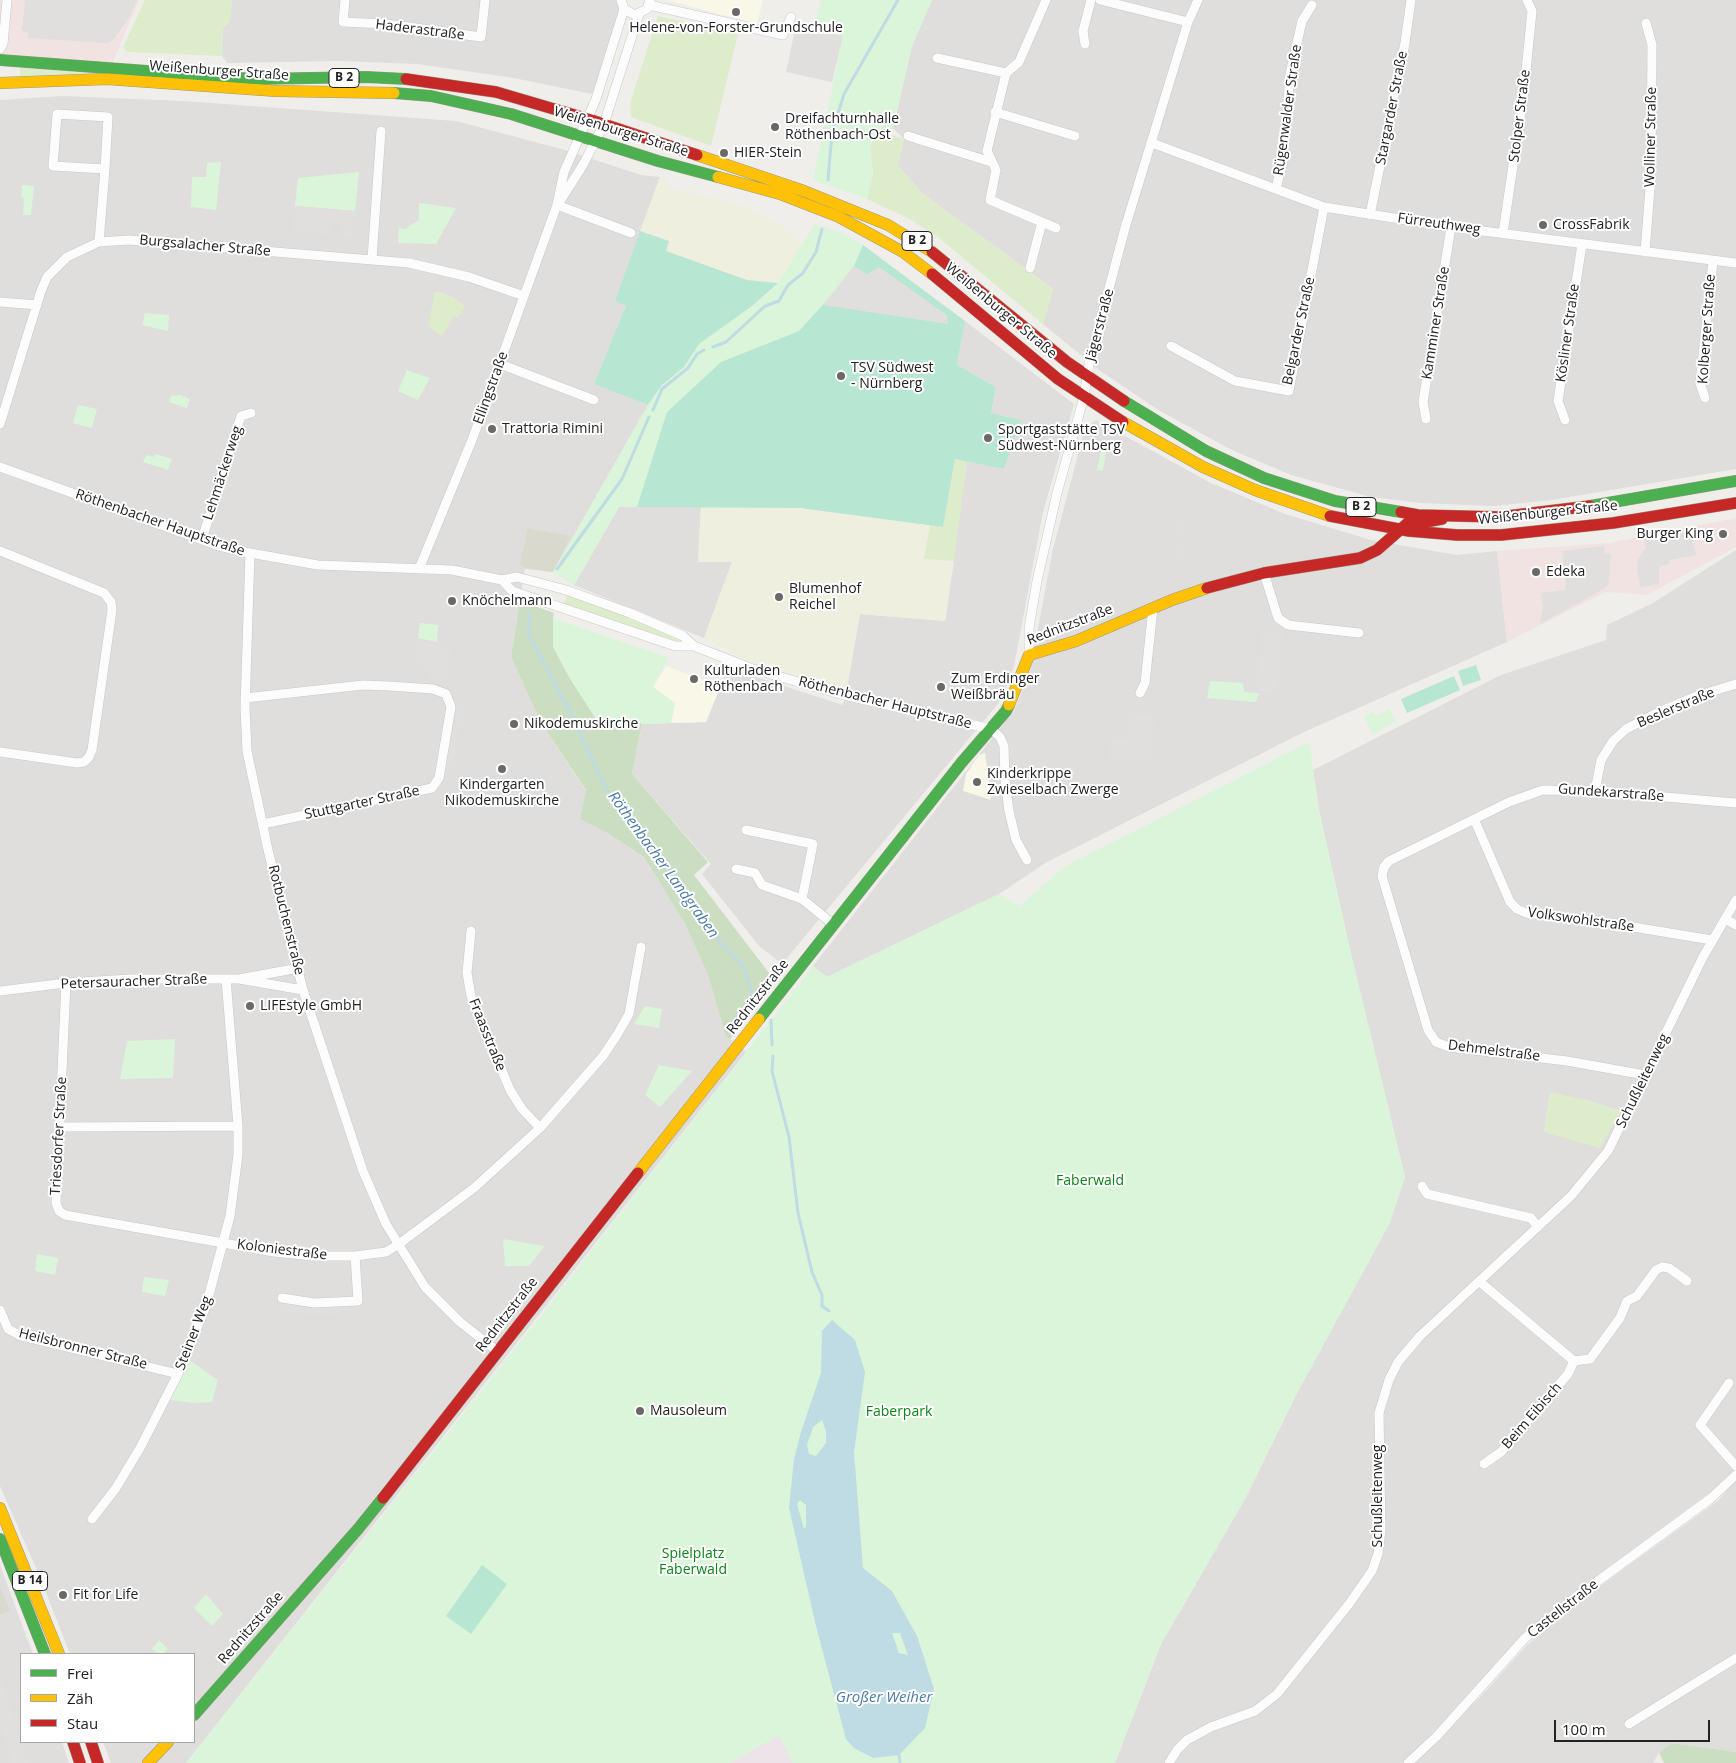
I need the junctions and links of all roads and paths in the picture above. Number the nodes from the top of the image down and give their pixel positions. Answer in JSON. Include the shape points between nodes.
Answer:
{"nodes":[{"id":1,"x":6,"y":0,"type":"edge"},
{"id":2,"x":345,"y":0,"type":"edge"},
{"id":3,"x":485,"y":0,"type":"edge"},
{"id":4,"x":621,"y":0,"type":"edge"},
{"id":5,"x":1046,"y":0,"type":"edge"},
{"id":6,"x":1091,"y":0,"type":"edge"},
{"id":7,"x":1100,"y":0,"type":"edge"},
{"id":8,"x":1198,"y":0,"type":"edge"},
{"id":9,"x":1411,"y":0,"type":"edge"},
{"id":10,"x":1527,"y":0,"type":"edge"},
{"id":11,"x":649,"y":2,"type":"edge"},
{"id":12,"x":1312,"y":5,"type":"dead end"},
{"id":13,"x":624,"y":9,"type":"junction"},
{"id":14,"x":639,"y":14,"type":"junction"},
{"id":15,"x":791,"y":17,"type":"dead end"},
{"id":16,"x":1188,"y":22,"type":"junction"},
{"id":17,"x":1646,"y":23,"type":"dead end"},
{"id":18,"x":1085,"y":44,"type":"dead end"},
{"id":19,"x":0,"y":49,"type":"edge"},
{"id":20,"x":937,"y":58,"type":"dead end"},
{"id":21,"x":0,"y":60,"type":"edge"},
{"id":22,"x":1006,"y":73,"type":"junction"},
{"id":23,"x":0,"y":83,"type":"edge"},
{"id":24,"x":995,"y":112,"type":"junction"},
{"id":25,"x":588,"y":119,"type":"junction"},
{"id":26,"x":604,"y":124,"type":"junction"},
{"id":27,"x":381,"y":131,"type":"dead end"},
{"id":28,"x":580,"y":136,"type":"junction"},
{"id":29,"x":908,"y":136,"type":"dead end"},
{"id":30,"x":1075,"y":136,"type":"dead end"},
{"id":31,"x":596,"y":141,"type":"junction"},
{"id":32,"x":1152,"y":143,"type":"junction"},
{"id":33,"x":991,"y":162,"type":"junction"},
{"id":34,"x":104,"y":169,"type":"junction"},
{"id":35,"x":1276,"y":188,"type":"junction"},
{"id":36,"x":557,"y":205,"type":"junction"},
{"id":37,"x":1324,"y":207,"type":"junction"},
{"id":38,"x":1370,"y":215,"type":"junction"},
{"id":39,"x":1042,"y":222,"type":"junction"},
{"id":40,"x":1452,"y":227,"type":"junction"},
{"id":41,"x":1056,"y":228,"type":"dead end"},
{"id":42,"x":631,"y":233,"type":"dead end"},
{"id":43,"x":1503,"y":233,"type":"junction"},
{"id":44,"x":99,"y":242,"type":"junction"},
{"id":45,"x":1582,"y":244,"type":"junction"},
{"id":46,"x":1645,"y":252,"type":"junction"},
{"id":47,"x":372,"y":259,"type":"junction"},
{"id":48,"x":1713,"y":261,"type":"junction"},
{"id":49,"x":1736,"y":263,"type":"edge"},
{"id":50,"x":1030,"y":268,"type":"dead end"},
{"id":51,"x":524,"y":296,"type":"junction"},
{"id":52,"x":0,"y":302,"type":"edge"},
{"id":53,"x":37,"y":305,"type":"junction"},
{"id":54,"x":1171,"y":346,"type":"dead end"},
{"id":55,"x":500,"y":364,"type":"junction"},
{"id":56,"x":1086,"y":377,"type":"junction"},
{"id":57,"x":1084,"y":397,"type":"junction"},
{"id":58,"x":1704,"y":398,"type":"dead end"},
{"id":59,"x":594,"y":400,"type":"dead end"},
{"id":60,"x":251,"y":414,"type":"dead end"},
{"id":61,"x":1426,"y":419,"type":"dead end"},
{"id":62,"x":1565,"y":420,"type":"dead end"},
{"id":63,"x":0,"y":424,"type":"edge"},
{"id":64,"x":0,"y":467,"type":"edge"},
{"id":65,"x":1736,"y":481,"type":"edge"},
{"id":66,"x":1636,"y":499,"type":"junction"},
{"id":67,"x":1736,"y":503,"type":"edge"},
{"id":68,"x":1447,"y":518,"type":"junction"},
{"id":69,"x":1613,"y":523,"type":"junction"},
{"id":70,"x":1399,"y":530,"type":"junction"},
{"id":71,"x":202,"y":539,"type":"junction"},
{"id":72,"x":0,"y":552,"type":"edge"},
{"id":73,"x":250,"y":553,"type":"junction"},
{"id":74,"x":419,"y":570,"type":"junction"},
{"id":75,"x":1264,"y":573,"type":"junction"},
{"id":76,"x":502,"y":580,"type":"junction"},
{"id":77,"x":1153,"y":608,"type":"junction"},
{"id":78,"x":1359,"y":633,"type":"dead end"},
{"id":79,"x":694,"y":646,"type":"junction"},
{"id":80,"x":1029,"y":655,"type":"junction"},
{"id":81,"x":1736,"y":684,"type":"edge"},
{"id":82,"x":1140,"y":693,"type":"dead end"},
{"id":83,"x":245,"y":698,"type":"junction"},
{"id":84,"x":991,"y":729,"type":"junction"},
{"id":85,"x":0,"y":752,"type":"edge"},
{"id":86,"x":1595,"y":791,"type":"junction"},
{"id":87,"x":1736,"y":803,"type":"edge"},
{"id":88,"x":1474,"y":820,"type":"junction"},
{"id":89,"x":263,"y":824,"type":"junction"},
{"id":90,"x":746,"y":830,"type":"dead end"},
{"id":91,"x":1027,"y":860,"type":"dead end"},
{"id":92,"x":1384,"y":867,"type":"joint"},
{"id":93,"x":736,"y":870,"type":"dead end"},
{"id":94,"x":802,"y":900,"type":"junction"},
{"id":95,"x":1736,"y":900,"type":"edge"},
{"id":96,"x":1725,"y":919,"type":"junction"},
{"id":97,"x":834,"y":925,"type":"junction"},
{"id":98,"x":1736,"y":925,"type":"edge"},
{"id":99,"x":471,"y":931,"type":"dead end"},
{"id":100,"x":1712,"y":940,"type":"junction"},
{"id":101,"x":642,"y":947,"type":"dead end"},
{"id":102,"x":298,"y":968,"type":"junction"},
{"id":103,"x":226,"y":979,"type":"junction"},
{"id":104,"x":239,"y":979,"type":"junction"},
{"id":105,"x":66,"y":983,"type":"junction"},
{"id":106,"x":0,"y":990,"type":"edge"},
{"id":107,"x":303,"y":990,"type":"junction"},
{"id":108,"x":1645,"y":1075,"type":"junction"},
{"id":109,"x":238,"y":1126,"type":"junction"},
{"id":110,"x":60,"y":1127,"type":"junction"},
{"id":111,"x":540,"y":1128,"type":"junction"},
{"id":112,"x":1422,"y":1186,"type":"dead end"},
{"id":113,"x":1538,"y":1227,"type":"junction"},
{"id":114,"x":223,"y":1243,"type":"junction"},
{"id":115,"x":399,"y":1244,"type":"junction"},
{"id":116,"x":355,"y":1256,"type":"junction"},
{"id":117,"x":1687,"y":1280,"type":"dead end"},
{"id":118,"x":1480,"y":1282,"type":"junction"},
{"id":119,"x":282,"y":1298,"type":"dead end"},
{"id":120,"x":0,"y":1310,"type":"edge"},
{"id":121,"x":497,"y":1351,"type":"junction"},
{"id":122,"x":1574,"y":1361,"type":"junction"},
{"id":123,"x":178,"y":1374,"type":"junction"},
{"id":124,"x":1729,"y":1383,"type":"dead end"},
{"id":125,"x":1484,"y":1464,"type":"dead end"},
{"id":126,"x":1736,"y":1466,"type":"edge"},
{"id":127,"x":1736,"y":1475,"type":"edge"},
{"id":128,"x":0,"y":1508,"type":"edge"},
{"id":129,"x":92,"y":1519,"type":"dead end"},
{"id":130,"x":0,"y":1539,"type":"edge"},
{"id":131,"x":45,"y":1653,"type":"edge"},
{"id":132,"x":59,"y":1653,"type":"edge"},
{"id":133,"x":1736,"y":1658,"type":"edge"},
{"id":134,"x":195,"y":1714,"type":"edge"},
{"id":135,"x":1629,"y":1724,"type":"dead end"},
{"id":136,"x":73,"y":1743,"type":"edge"},
{"id":137,"x":91,"y":1743,"type":"edge"},
{"id":138,"x":167,"y":1743,"type":"edge"},
{"id":139,"x":80,"y":1763,"type":"edge"},
{"id":140,"x":98,"y":1763,"type":"edge"},
{"id":141,"x":148,"y":1763,"type":"edge"},
{"id":142,"x":1169,"y":1763,"type":"edge"},
{"id":143,"x":1408,"y":1763,"type":"edge"}],
"edges":[{"from":1,"to":19,"type":"street"},
{"from":2,"to":3,"type":"street","name":"Haderastraße","via":[[343,22],[386,24],[481,37]]},
{"from":4,"to":13,"type":"street"},
{"from":5,"to":22,"type":"street","via":[[1019,62]]},
{"from":6,"to":18,"type":"street","via":[[1083,31]]},
{"from":7,"to":16,"type":"street"},
{"from":8,"to":16,"type":"street","name":"Jägerstraße"},
{"from":9,"to":38,"type":"street","name":"Stargarder Straße","via":[[1404,52]]},
{"from":10,"to":43,"type":"street","name":"Stolper Straße","via":[[1532,11],[1524,91]]},
{"from":11,"to":14,"type":"street"},
{"from":11,"to":15,"type":"street","via":[[782,36]]},
{"from":12,"to":35,"type":"street","name":"Rügenwalder Straße","via":[[1302,21],[1290,74],[1283,161]]},
{"from":13,"to":14,"type":"street","via":[[631,14]]},
{"from":13,"to":25,"type":"street","name":"Ellingstraße"},
{"from":14,"to":26,"type":"street","name":"Ellingstraße"},
{"from":16,"to":32,"type":"street","name":"Jägerstraße"},
{"from":17,"to":46,"type":"street","name":"Wolliner Straße","via":[[1652,45],[1652,73],[1651,176]]},
{"from":20,"to":22,"type":"street"},
{"from":21,"to":25,"type":"main road","name":"Weißenburger Straße","number":"B 2","via":[[254,79],[371,77],[424,80],[496,92]]},
{"from":22,"to":24,"type":"street"},
{"from":23,"to":28,"type":"main road","name":"Weißenburger Straße","number":"B 2","via":[[107,79],[276,91],[402,93],[487,107]]},
{"from":24,"to":30,"type":"street"},
{"from":24,"to":33,"type":"street","via":[[987,152]]},
{"from":25,"to":26,"type":"main road","name":"Weißenburger Straße","number":"B 2"},
{"from":25,"to":28,"type":"street","name":"Ellingstraße"},
{"from":26,"to":31,"type":"street","name":"Ellingstraße"},
{"from":26,"to":56,"type":"main road","name":"Weißenburger Straße","number":"B 2","via":[[836,202],[902,232],[952,266]]},
{"from":27,"to":47,"type":"street"},
{"from":28,"to":31,"type":"main road","name":"Weißenburger Straße","number":"B 2"},
{"from":28,"to":36,"type":"street","name":"Ellingstraße","via":[[564,172]]},
{"from":29,"to":33,"type":"street"},
{"from":31,"to":36,"type":"street","name":"Ellingstraße"},
{"from":31,"to":57,"type":"main road","name":"Weißenburger Straße","number":"B 2","via":[[780,194],[855,224],[924,267]]},
{"from":32,"to":35,"type":"street","name":"Fürreuthweg"},
{"from":32,"to":56,"type":"street","name":"Jägerstraße","via":[[1125,228]]},
{"from":33,"to":39,"type":"street","via":[[996,170],[990,200]]},
{"from":34,"to":34,"type":"street","via":[[108,117],[57,114],[53,166]]},
{"from":34,"to":44,"type":"street"},
{"from":35,"to":37,"type":"street","name":"Fürreuthweg"},
{"from":36,"to":42,"type":"street"},
{"from":36,"to":51,"type":"street","name":"Ellingstraße"},
{"from":37,"to":38,"type":"street","name":"Fürreuthweg"},
{"from":37,"to":54,"type":"street","name":"Belgarder Straße","via":[[1289,391],[1235,381]]},
{"from":38,"to":40,"type":"street","name":"Fürreuthweg"},
{"from":39,"to":41,"type":"street"},
{"from":39,"to":50,"type":"street"},
{"from":40,"to":43,"type":"street","name":"Fürreuthweg"},
{"from":40,"to":61,"type":"street","name":"Kamminer Straße","via":[[1423,402]]},
{"from":43,"to":45,"type":"street","name":"Fürreuthweg"},
{"from":44,"to":47,"type":"street","name":"Burgsalacher Straße","via":[[129,240]]},
{"from":44,"to":53,"type":"street","name":"Burgsalacher Straße","via":[[76,251],[58,264],[43,284]]},
{"from":45,"to":46,"type":"street","name":"Fürreuthweg"},
{"from":45,"to":62,"type":"street","name":"Kösliner Straße","via":[[1558,401]]},
{"from":46,"to":48,"type":"street","name":"Fürreuthweg"},
{"from":47,"to":51,"type":"street","name":"Burgsalacher Straße","via":[[450,272]]},
{"from":48,"to":49,"type":"street","name":"Fürreuthweg"},
{"from":48,"to":58,"type":"street","name":"Kolberger Straße","via":[[1700,382]]},
{"from":51,"to":55,"type":"street","name":"Ellingstraße"},
{"from":52,"to":53,"type":"street"},
{"from":53,"to":63,"type":"street","name":"Burgsalacher Straße"},
{"from":55,"to":59,"type":"street"},
{"from":55,"to":74,"type":"street","name":"Ellingstraße"},
{"from":56,"to":57,"type":"street","name":"Jägerstraße"},
{"from":56,"to":68,"type":"main road","name":"Weißenburger Straße","number":"B 2","via":[[1168,430],[1264,478],[1355,506]]},
{"from":57,"to":70,"type":"main road","name":"Weißenburger Straße","number":"B 2","via":[[1177,454],[1255,490],[1326,515]]},
{"from":57,"to":80,"type":"street","name":"Jägerstraße","via":[[1045,543],[1029,628]]},
{"from":60,"to":71,"type":"street","name":"Lehmäckerweg","via":[[241,416]]},
{"from":64,"to":71,"type":"street","name":"Röthenbacher Hauptstraße"},
{"from":65,"to":66,"type":"main road","name":"Weißenburger Straße","number":"B 2"},
{"from":66,"to":68,"type":"main road","name":"Weißenburger Straße","number":"B 2","via":[[1533,514]]},
{"from":66,"to":69,"type":"main road","via":[[1619,512]]},
{"from":67,"to":69,"type":"main road","name":"Weißenburger Straße","number":"B 2"},
{"from":68,"to":70,"type":"main road","name":"Rednitzstraße","via":[[1409,522]]},
{"from":69,"to":70,"type":"main road","name":"Weißenburger Straße","number":"B 2","via":[[1501,535]]},
{"from":70,"to":75,"type":"main road","name":"Rednitzstraße","via":[[1377,550],[1360,558]]},
{"from":71,"to":73,"type":"street","name":"Röthenbacher Hauptstraße"},
{"from":72,"to":85,"type":"street","via":[[104,593],[111,602],[112,610],[89,758],[77,763]]},
{"from":73,"to":74,"type":"street","name":"Röthenbacher Hauptstraße","via":[[318,565]]},
{"from":73,"to":83,"type":"street","name":"Rotbuchenstraße"},
{"from":74,"to":76,"type":"street","name":"Röthenbacher Hauptstraße","via":[[452,570]]},
{"from":75,"to":77,"type":"main road","name":"Rednitzstraße","via":[[1225,582]]},
{"from":75,"to":78,"type":"street","via":[[1278,618],[1288,625]]},
{"from":76,"to":79,"type":"street","name":"Röthenbacher Hauptstraße","via":[[512,591],[675,646]]},
{"from":76,"to":79,"type":"street","name":"Röthenbacher Hauptstraße","via":[[517,577],[566,590],[683,636]]},
{"from":77,"to":80,"type":"main road","name":"Rednitzstraße","via":[[1076,641]]},
{"from":77,"to":82,"type":"street","via":[[1145,684]]},
{"from":79,"to":84,"type":"street","name":"Röthenbacher Hauptstraße","via":[[750,668],[840,694]]},
{"from":80,"to":84,"type":"main road","name":"Rednitzstraße","via":[[1011,701]]},
{"from":81,"to":86,"type":"street","name":"Beslerstraße","via":[[1689,700],[1626,729],[1601,760]]},
{"from":83,"to":89,"type":"street","name":"Rotbuchenstraße","via":[[247,751]]},
{"from":83,"to":89,"type":"street","name":"Stuttgarter Straße","via":[[363,685],[389,686],[433,689],[446,694],[450,706],[439,778],[432,788]]},
{"from":84,"to":91,"type":"street","via":[[1004,746],[1009,812],[1016,840]]},
{"from":84,"to":97,"type":"main road","name":"Rednitzstraße"},
{"from":86,"to":87,"type":"street","name":"Gundekarstraße"},
{"from":86,"to":88,"type":"street","name":"Gundekarstraße","via":[[1543,790],[1509,802]]},
{"from":88,"to":92,"type":"street","name":"Gundekarstraße","via":[[1389,861]]},
{"from":88,"to":100,"type":"street","name":"Volkswohlstraße","via":[[1510,902],[1526,914]]},
{"from":89,"to":102,"type":"street","name":"Rotbuchenstraße"},
{"from":90,"to":94,"type":"street","via":[[813,844]]},
{"from":92,"to":108,"type":"street","name":"Dehmelstraße","via":[[1382,876],[1428,1030],[1436,1042],[1450,1047],[1567,1061]]},
{"from":93,"to":94,"type":"street","via":[[755,872],[762,885]]},
{"from":94,"to":97,"type":"street"},
{"from":95,"to":96,"type":"street","name":"Schußleitenweg"},
{"from":96,"to":98,"type":"street"},
{"from":96,"to":100,"type":"street","name":"Schußleitenweg"},
{"from":97,"to":121,"type":"main road","name":"Rednitzstraße"},
{"from":99,"to":111,"type":"street","name":"Fraasstraße","via":[[467,973],[471,996],[510,1090]]},
{"from":100,"to":108,"type":"street","name":"Schußleitenweg"},
{"from":101,"to":111,"type":"street","name":"Koloniestraße","via":[[629,1014],[603,1056]]},
{"from":102,"to":104,"type":"street","name":"Petersauracher Straße"},
{"from":102,"to":107,"type":"street","name":"Rotbuchenstraße"},
{"from":103,"to":104,"type":"street","name":"Petersauracher Straße"},
{"from":103,"to":105,"type":"street","name":"Petersauracher Straße"},
{"from":103,"to":109,"type":"street","name":"Steiner Weg"},
{"from":104,"to":107,"type":"street","name":"Petersauracher Straße"},
{"from":105,"to":106,"type":"street","name":"Petersauracher Straße"},
{"from":105,"to":110,"type":"street","name":"Triesdorfer Straße"},
{"from":107,"to":115,"type":"street","name":"Rotbuchenstraße","via":[[364,1171],[386,1224]]},
{"from":108,"to":113,"type":"street","name":"Schußleitenweg","via":[[1608,1150],[1583,1183]]},
{"from":109,"to":110,"type":"street"},
{"from":109,"to":114,"type":"street","name":"Steiner Weg","via":[[234,1184]]},
{"from":110,"to":114,"type":"street","name":"Triesdorfer Straße","via":[[56,1203],[59,1211]]},
{"from":111,"to":115,"type":"street","name":"Koloniestraße","via":[[474,1188]]},
{"from":112,"to":113,"type":"street","via":[[1428,1194],[1531,1218]]},
{"from":113,"to":118,"type":"street","name":"Schußleitenweg"},
{"from":114,"to":116,"type":"street","name":"Koloniestraße","via":[[312,1256]]},
{"from":114,"to":123,"type":"street","name":"Steiner Weg","via":[[206,1306]]},
{"from":115,"to":116,"type":"street","name":"Koloniestraße","via":[[386,1252]]},
{"from":115,"to":121,"type":"street","name":"Rotbuchenstraße","via":[[425,1287],[460,1322]]},
{"from":116,"to":119,"type":"street","via":[[358,1301],[314,1302]]},
{"from":117,"to":122,"type":"street","via":[[1669,1268],[1656,1270],[1637,1296],[1627,1301],[1620,1318],[1590,1359]]},
{"from":118,"to":122,"type":"street"},
{"from":118,"to":142,"type":"street","name":"Schußleitenweg","via":[[1420,1336],[1398,1362],[1389,1380],[1379,1413],[1381,1530],[1372,1572],[1277,1694],[1255,1711],[1211,1727],[1187,1740]]},
{"from":120,"to":123,"type":"street","name":"Heilsbronner Straße","via":[[8,1329],[21,1336]]},
{"from":121,"to":134,"type":"main road","name":"Rednitzstraße","via":[[347,1542]]},
{"from":122,"to":125,"type":"street","name":"Beim Eibisch","via":[[1568,1374],[1501,1452]]},
{"from":123,"to":129,"type":"street","name":"Steiner Weg","via":[[140,1448],[116,1488]]},
{"from":124,"to":126,"type":"street","via":[[1700,1425]]},
{"from":127,"to":143,"type":"street","name":"Castellstraße","via":[[1710,1499],[1524,1638],[1437,1736]]},
{"from":128,"to":132,"type":"main road","number":"B 14"},
{"from":130,"to":131,"type":"main road","number":"B 14"},
{"from":133,"to":135,"type":"street"},
{"from":136,"to":139,"type":"main road"},
{"from":137,"to":140,"type":"main road"},
{"from":138,"to":141,"type":"main road"}]}
